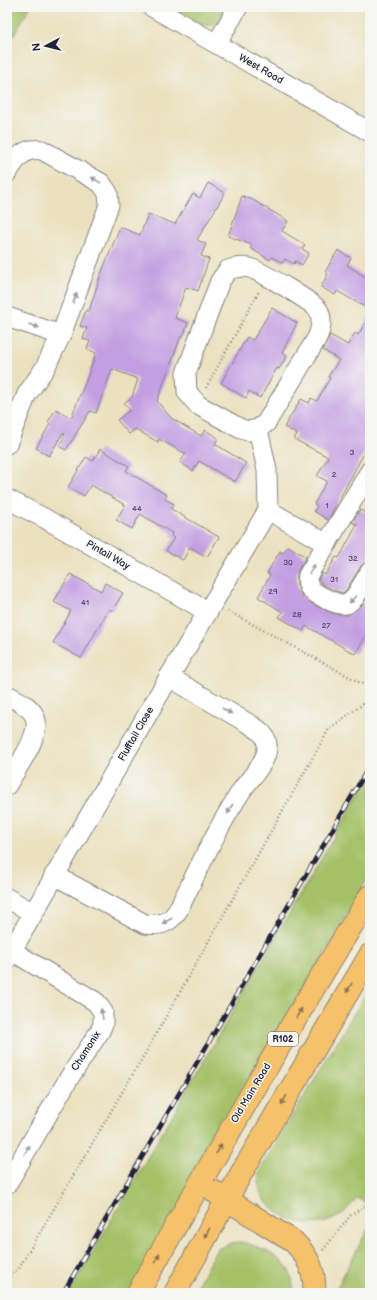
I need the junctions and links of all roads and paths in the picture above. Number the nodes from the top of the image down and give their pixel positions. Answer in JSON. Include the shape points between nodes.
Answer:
{"nodes":[{"id":1,"x":152,"y":7,"type":"edge"},
{"id":2,"x":238,"y":7,"type":"edge"},
{"id":3,"x":217,"y":43,"type":"junction"},
{"id":4,"x":370,"y":132,"type":"edge"},
{"id":5,"x":7,"y":173,"type":"edge"},
{"id":6,"x":267,"y":276,"type":"junction"},
{"id":7,"x":7,"y":317,"type":"edge"},
{"id":8,"x":61,"y":335,"type":"junction"},
{"id":9,"x":198,"y":404,"type":"junction"},
{"id":10,"x":258,"y":429,"type":"junction"},
{"id":11,"x":7,"y":444,"type":"edge"},
{"id":12,"x":370,"y":471,"type":"edge"},
{"id":13,"x":7,"y":499,"type":"edge"},
{"id":14,"x":268,"y":510,"type":"junction"},
{"id":15,"x":326,"y":544,"type":"junction"},
{"id":16,"x":370,"y":572,"type":"edge"},
{"id":17,"x":211,"y":607,"type":"junction"},
{"id":18,"x":169,"y":677,"type":"junction"},
{"id":19,"x":370,"y":688,"type":"edge"},
{"id":20,"x":7,"y":695,"type":"edge"},
{"id":21,"x":370,"y":699,"type":"edge"},
{"id":22,"x":7,"y":784,"type":"edge"},
{"id":23,"x":54,"y":875,"type":"junction"},
{"id":24,"x":370,"y":896,"type":"edge"},
{"id":25,"x":7,"y":898,"type":"edge"},
{"id":26,"x":33,"y":913,"type":"junction"},
{"id":27,"x":10,"y":955,"type":"edge"},
{"id":28,"x":370,"y":955,"type":"edge"},
{"id":29,"x":199,"y":1183,"type":"junction"},
{"id":30,"x":7,"y":1184,"type":"edge"},
{"id":31,"x":226,"y":1199,"type":"junction"},
{"id":32,"x":370,"y":1203,"type":"edge"},
{"id":33,"x":310,"y":1264,"type":"junction"},
{"id":34,"x":7,"y":1279,"type":"edge"},
{"id":35,"x":138,"y":1293,"type":"edge"},
{"id":36,"x":175,"y":1293,"type":"edge"},
{"id":37,"x":314,"y":1293,"type":"edge"}],
"edges":[{"from":1,"to":3,"type":"street","name":"West Road"},
{"from":2,"to":3,"type":"street"},
{"from":3,"to":4,"type":"street","name":"West Road"},
{"from":8,"to":5,"type":"street","one_way":true,"via":[[107,215],[108,193],[100,183],[42,150],[31,150],[21,154]]},
{"from":6,"to":9,"type":"path"},
{"from":6,"to":9,"type":"street","via":[[241,267],[228,270],[223,276],[186,373],[187,392]]},
{"from":6,"to":10,"type":"street","via":[[314,305],[318,310],[321,326],[317,338],[266,423]]},
{"from":7,"to":8,"type":"street","one_way":true},
{"from":8,"to":11,"type":"street","via":[[45,368],[28,394]]},
{"from":9,"to":10,"type":"street","via":[[234,426],[248,431]]},
{"from":10,"to":14,"type":"street","via":[[267,470]]},
{"from":12,"to":15,"type":"street"},
{"from":13,"to":17,"type":"street","name":"Pintail Way"},
{"from":14,"to":15,"type":"street"},
{"from":14,"to":17,"type":"street","name":"Flufftail Close"},
{"from":16,"to":15,"type":"street","one_way":true,"via":[[355,597],[347,604],[336,604],[313,590],[307,582],[308,575]]},
{"from":17,"to":18,"type":"street","name":"Flufftail Close"},
{"from":17,"to":19,"type":"path"},
{"from":18,"to":23,"type":"street","name":"Flufftail Close"},
{"from":18,"to":23,"type":"street","one_way":true,"via":[[251,725],[266,738],[268,746],[261,762],[229,811],[173,919],[154,926],[145,924]]},
{"from":20,"to":22,"type":"street","via":[[34,713],[37,725],[33,739]]},
{"from":21,"to":34,"type":"path","via":[[329,729],[147,1050],[19,1268]]},
{"from":23,"to":26,"type":"street","name":"Flufftail Close"},
{"from":29,"to":24,"type":"main road","name":"Old Main Road","number":"R102","one_way":true},
{"from":25,"to":26,"type":"street"},
{"from":26,"to":27,"type":"street","name":"Flufftail Close"},
{"from":30,"to":27,"type":"street","name":"Chamonix","one_way":true,"via":[[69,1078],[100,1031],[103,1017],[96,1002]]},
{"from":28,"to":31,"type":"main road","number":"R102","one_way":true},
{"from":29,"to":31,"type":"main road"},
{"from":35,"to":29,"type":"main road","name":"Old Main Road","number":"R102","one_way":true},
{"from":31,"to":33,"type":"main road","via":[[294,1242],[304,1252]]},
{"from":31,"to":36,"type":"main road","number":"R102","one_way":true},
{"from":32,"to":33,"type":"path","via":[[351,1215]]},
{"from":33,"to":37,"type":"main road","via":[[314,1276]]}]}
